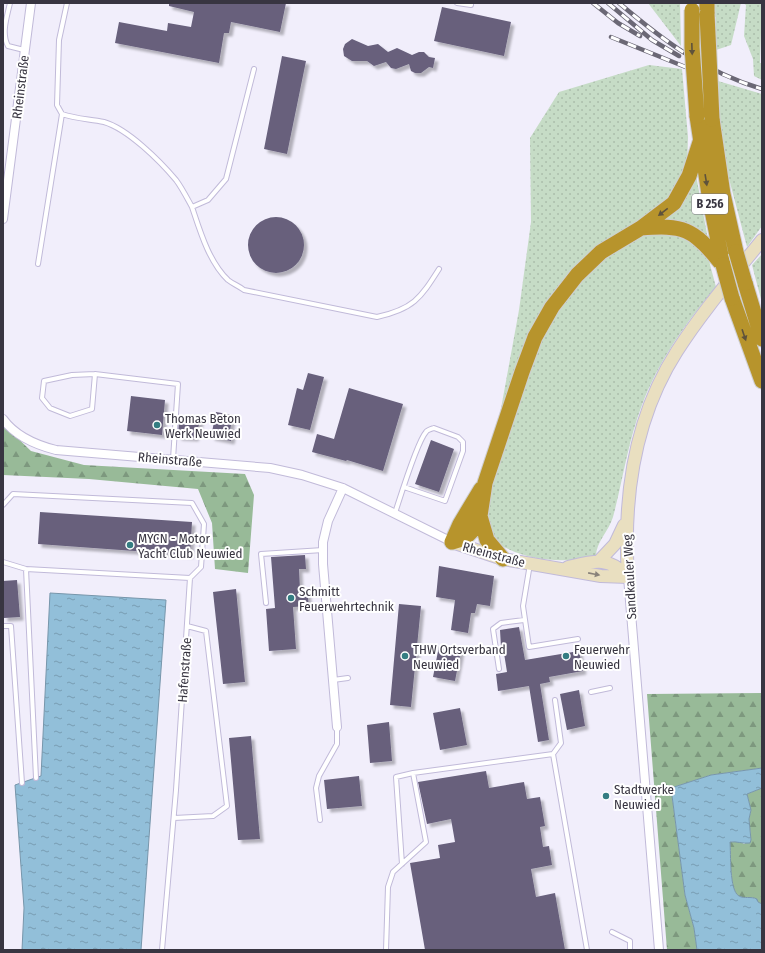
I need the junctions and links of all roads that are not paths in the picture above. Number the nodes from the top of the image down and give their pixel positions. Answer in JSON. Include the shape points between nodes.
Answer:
{"nodes":[{"id":1,"x":10,"y":3,"type":"edge"},
{"id":2,"x":31,"y":3,"type":"edge"},
{"id":3,"x":67,"y":3,"type":"edge"},
{"id":4,"x":457,"y":3,"type":"edge"},
{"id":5,"x":471,"y":3,"type":"edge"},
{"id":6,"x":692,"y":6,"type":"edge"},
{"id":7,"x":707,"y":9,"type":"edge"},
{"id":8,"x":24,"y":50,"type":"junction"},
{"id":9,"x":254,"y":69,"type":"dead end"},
{"id":10,"x":62,"y":114,"type":"junction"},
{"id":11,"x":700,"y":142,"type":"junction"},
{"id":12,"x":192,"y":206,"type":"junction"},
{"id":13,"x":3,"y":219,"type":"edge"},
{"id":14,"x":641,"y":228,"type":"junction"},
{"id":15,"x":762,"y":240,"type":"edge"},
{"id":16,"x":38,"y":264,"type":"dead end"},
{"id":17,"x":723,"y":265,"type":"junction"},
{"id":18,"x":439,"y":269,"type":"dead end"},
{"id":19,"x":762,"y":339,"type":"edge"},
{"id":20,"x":95,"y":374,"type":"junction"},
{"id":21,"x":762,"y":381,"type":"edge"},
{"id":22,"x":3,"y":419,"type":"edge"},
{"id":23,"x":173,"y":459,"type":"junction"},
{"id":24,"x":485,"y":483,"type":"junction"},
{"id":25,"x":404,"y":487,"type":"junction"},
{"id":26,"x":343,"y":488,"type":"junction"},
{"id":27,"x":3,"y":505,"type":"edge"},
{"id":28,"x":394,"y":514,"type":"junction"},
{"id":29,"x":480,"y":516,"type":"junction"},
{"id":30,"x":626,"y":517,"type":"junction"},
{"id":31,"x":452,"y":542,"type":"junction"},
{"id":32,"x":323,"y":550,"type":"junction"},
{"id":33,"x":503,"y":559,"type":"junction"},
{"id":34,"x":599,"y":561,"type":"junction"},
{"id":35,"x":3,"y":562,"type":"edge"},
{"id":36,"x":530,"y":564,"type":"junction"},
{"id":37,"x":561,"y":568,"type":"junction"},
{"id":38,"x":26,"y":569,"type":"junction"},
{"id":39,"x":628,"y":577,"type":"junction"},
{"id":40,"x":190,"y":578,"type":"junction"},
{"id":41,"x":266,"y":603,"type":"dead end"},
{"id":42,"x":524,"y":620,"type":"junction"},
{"id":43,"x":3,"y":626,"type":"edge"},
{"id":44,"x":187,"y":626,"type":"junction"},
{"id":45,"x":578,"y":639,"type":"dead end"},
{"id":46,"x":499,"y":669,"type":"dead end"},
{"id":47,"x":348,"y":678,"type":"dead end"},
{"id":48,"x":333,"y":680,"type":"junction"},
{"id":49,"x":610,"y":688,"type":"dead end"},
{"id":50,"x":591,"y":692,"type":"dead end"},
{"id":51,"x":555,"y":700,"type":"dead end"},
{"id":52,"x":337,"y":727,"type":"joint"},
{"id":53,"x":553,"y":754,"type":"junction"},
{"id":54,"x":413,"y":773,"type":"junction"},
{"id":55,"x":36,"y":778,"type":"dead end"},
{"id":56,"x":22,"y":783,"type":"dead end"},
{"id":57,"x":174,"y":818,"type":"junction"},
{"id":58,"x":320,"y":820,"type":"dead end"},
{"id":59,"x":402,"y":864,"type":"junction"},
{"id":60,"x":612,"y":932,"type":"dead end"},
{"id":61,"x":162,"y":950,"type":"edge"},
{"id":62,"x":386,"y":950,"type":"edge"},
{"id":63,"x":587,"y":950,"type":"edge"},
{"id":64,"x":630,"y":950,"type":"edge"},
{"id":65,"x":659,"y":950,"type":"edge"}],
"edges":[{"from":1,"to":8,"type":"lane","via":[[5,40],[8,46]]},
{"from":2,"to":8,"type":"street","name":"Rheinstraße"},
{"from":3,"to":10,"type":"lane","via":[[59,40],[57,105]]},
{"from":4,"to":5,"type":"lane"},
{"from":6,"to":11,"type":"highway","number":"B 256","one_way":true,"bridge":true,"via":[[692,54]]},
{"from":7,"to":19,"type":"highway","number":"B 256","bridge":true,"via":[[712,119],[723,194],[736,252]]},
{"from":8,"to":13,"type":"street","name":"Rheinstraße"},
{"from":9,"to":12,"type":"lane","via":[[226,179],[208,200]]},
{"from":10,"to":12,"type":"lane","via":[[72,118],[104,122],[119,128],[148,152],[176,181]]},
{"from":10,"to":16,"type":"lane"},
{"from":11,"to":14,"type":"highway","one_way":true,"via":[[680,195]]},
{"from":11,"to":17,"type":"highway","number":"B 256","one_way":true},
{"from":12,"to":18,"type":"lane","via":[[215,262],[228,280],[244,290],[377,317],[397,313],[421,297]]},
{"from":14,"to":17,"type":"highway","via":[[667,226],[687,230],[703,242]]},
{"from":14,"to":24,"type":"highway","via":[[593,259],[564,290],[549,312],[529,351]]},
{"from":15,"to":30,"type":"street","name":"Sandkauler Weg","via":[[692,329],[664,374],[653,399],[636,456]]},
{"from":17,"to":21,"type":"highway","number":"B 256","one_way":true,"bridge":true},
{"from":20,"to":20,"type":"lane","via":[[92,409],[70,416],[50,408],[42,398],[44,381],[72,375]]},
{"from":20,"to":23,"type":"lane","via":[[178,384]]},
{"from":22,"to":23,"type":"street","name":"Rheinstraße","via":[[16,432],[42,447]]},
{"from":23,"to":26,"type":"street","name":"Rheinstraße","via":[[270,468]]},
{"from":24,"to":29,"type":"highway"},
{"from":24,"to":31,"type":"highway"},
{"from":25,"to":25,"type":"lane","via":[[426,432],[434,428],[458,437],[463,442],[463,451],[445,501]]},
{"from":25,"to":28,"type":"lane"},
{"from":26,"to":28,"type":"street","name":"Rheinstraße"},
{"from":26,"to":32,"type":"street","via":[[328,521]]},
{"from":27,"to":40,"type":"lane","via":[[13,494],[192,503],[204,524],[201,567]]},
{"from":28,"to":31,"type":"street","name":"Rheinstraße"},
{"from":29,"to":31,"type":"highway","via":[[469,536]]},
{"from":29,"to":33,"type":"highway","via":[[487,540]]},
{"from":30,"to":34,"type":"street","via":[[615,544]]},
{"from":30,"to":39,"type":"street","name":"Sandkauler Weg"},
{"from":31,"to":33,"type":"street","name":"Rheinstraße"},
{"from":32,"to":41,"type":"lane","via":[[262,554]]},
{"from":32,"to":48,"type":"street"},
{"from":33,"to":36,"type":"street","name":"Rheinstraße"},
{"from":34,"to":37,"type":"street","name":"Rheinstraße"},
{"from":34,"to":39,"type":"street","name":"Rheinstraße","via":[[618,566]]},
{"from":35,"to":38,"type":"lane"},
{"from":36,"to":37,"type":"street","name":"Rheinstraße"},
{"from":36,"to":42,"type":"lane","via":[[524,596]]},
{"from":37,"to":39,"type":"street","name":"Rheinstraße","one_way":true,"via":[[601,576]]},
{"from":38,"to":40,"type":"lane"},
{"from":38,"to":55,"type":"lane"},
{"from":39,"to":65,"type":"street","name":"Sandkauler Weg"},
{"from":40,"to":44,"type":"lane","name":"Hafenstraße"},
{"from":42,"to":45,"type":"lane","via":[[529,647]]},
{"from":42,"to":46,"type":"lane","via":[[501,623],[493,629]]},
{"from":43,"to":56,"type":"lane","via":[[11,626]]},
{"from":44,"to":57,"type":"lane","name":"Hafenstraße"},
{"from":44,"to":57,"type":"lane","via":[[206,631],[227,806],[213,816]]},
{"from":47,"to":48,"type":"lane"},
{"from":48,"to":52,"type":"street"},
{"from":49,"to":50,"type":"lane"},
{"from":51,"to":53,"type":"lane","via":[[561,743]]},
{"from":52,"to":58,"type":"lane","via":[[337,744],[319,776],[316,788]]},
{"from":53,"to":54,"type":"lane"},
{"from":53,"to":63,"type":"lane"},
{"from":54,"to":59,"type":"lane","via":[[426,842]]},
{"from":54,"to":59,"type":"lane","via":[[396,777]]},
{"from":57,"to":61,"type":"lane","name":"Hafenstraße"},
{"from":59,"to":62,"type":"lane","via":[[393,872],[388,887]]},
{"from":60,"to":64,"type":"lane","via":[[630,941]]}]}
